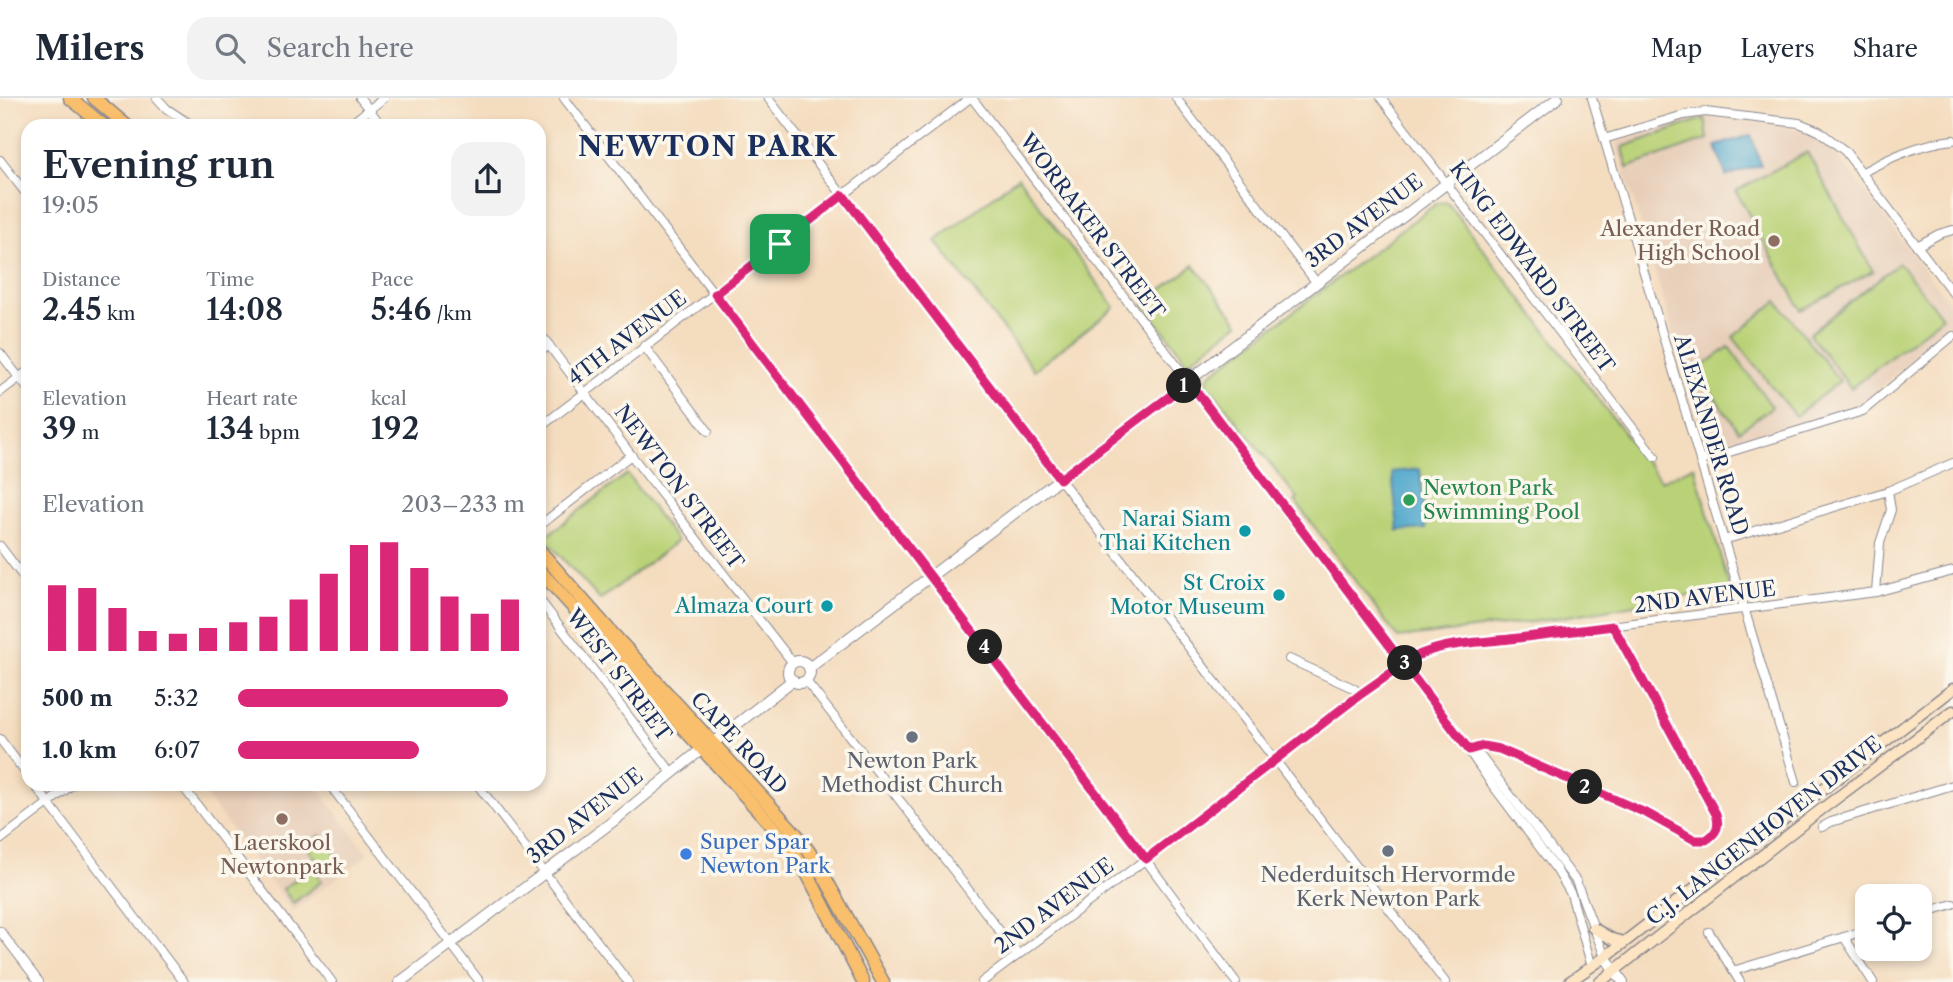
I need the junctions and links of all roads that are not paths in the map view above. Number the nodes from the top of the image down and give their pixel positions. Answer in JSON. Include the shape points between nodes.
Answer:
{"nodes":[{"id":1,"x":70,"y":98,"type":"edge"},
{"id":2,"x":94,"y":98,"type":"edge"},
{"id":3,"x":157,"y":98,"type":"edge"},
{"id":4,"x":360,"y":98,"type":"edge"},
{"id":5,"x":384,"y":98,"type":"edge"},
{"id":6,"x":564,"y":98,"type":"edge"},
{"id":7,"x":768,"y":98,"type":"edge"},
{"id":8,"x":971,"y":98,"type":"edge"},
{"id":9,"x":1176,"y":98,"type":"edge"},
{"id":10,"x":1381,"y":98,"type":"edge"},
{"id":11,"x":1558,"y":98,"type":"edge"},
{"id":12,"x":1591,"y":98,"type":"edge"},
{"id":13,"x":369,"y":110,"type":"junction"},
{"id":14,"x":96,"y":119,"type":"edge"},
{"id":15,"x":119,"y":119,"type":"edge"},
{"id":16,"x":182,"y":119,"type":"edge"},
{"id":17,"x":357,"y":119,"type":"edge"},
{"id":18,"x":376,"y":119,"type":"edge"},
{"id":19,"x":1604,"y":139,"type":"junction"},
{"id":20,"x":1953,"y":140,"type":"edge"},
{"id":21,"x":0,"y":160,"type":"edge"},
{"id":22,"x":1861,"y":173,"type":"junction"},
{"id":23,"x":1446,"y":183,"type":"junction"},
{"id":24,"x":21,"y":187,"type":"edge"},
{"id":25,"x":843,"y":195,"type":"junction"},
{"id":26,"x":1953,"y":230,"type":"edge"},
{"id":27,"x":1917,"y":246,"type":"junction"},
{"id":28,"x":1316,"y":282,"type":"junction"},
{"id":29,"x":1953,"y":293,"type":"edge"},
{"id":30,"x":715,"y":294,"type":"junction"},
{"id":31,"x":1953,"y":336,"type":"edge"},
{"id":32,"x":546,"y":341,"type":"edge"},
{"id":33,"x":549,"y":345,"type":"junction"},
{"id":34,"x":644,"y":346,"type":"junction"},
{"id":35,"x":546,"y":347,"type":"edge"},
{"id":36,"x":0,"y":353,"type":"edge"},
{"id":37,"x":19,"y":378,"type":"junction"},
{"id":38,"x":21,"y":380,"type":"edge"},
{"id":39,"x":1189,"y":381,"type":"junction"},
{"id":40,"x":0,"y":392,"type":"edge"},
{"id":41,"x":585,"y":392,"type":"junction"},
{"id":42,"x":546,"y":423,"type":"edge"},
{"id":43,"x":708,"y":430,"type":"dead end"},
{"id":44,"x":632,"y":455,"type":"junction"},
{"id":45,"x":1655,"y":457,"type":"dead end"},
{"id":46,"x":1700,"y":461,"type":"junction"},
{"id":47,"x":1953,"y":463,"type":"edge"},
{"id":48,"x":1060,"y":479,"type":"junction"},
{"id":49,"x":1888,"y":491,"type":"junction"},
{"id":50,"x":546,"y":521,"type":"edge"},
{"id":51,"x":1724,"y":540,"type":"junction"},
{"id":52,"x":0,"y":547,"type":"edge"},
{"id":53,"x":546,"y":558,"type":"edge"},
{"id":54,"x":1953,"y":571,"type":"edge"},
{"id":55,"x":21,"y":574,"type":"edge"},
{"id":56,"x":546,"y":577,"type":"edge"},
{"id":57,"x":931,"y":577,"type":"junction"},
{"id":58,"x":1876,"y":592,"type":"junction"},
{"id":59,"x":546,"y":609,"type":"edge"},
{"id":60,"x":1744,"y":610,"type":"junction"},
{"id":61,"x":1613,"y":626,"type":"junction"},
{"id":62,"x":1289,"y":659,"type":"dead end"},
{"id":63,"x":793,"y":663,"type":"junction"},
{"id":64,"x":1404,"y":664,"type":"junction"},
{"id":65,"x":809,"y":668,"type":"junction"},
{"id":66,"x":793,"y":680,"type":"junction"},
{"id":67,"x":806,"y":681,"type":"junction"},
{"id":68,"x":1953,"y":689,"type":"edge"},
{"id":69,"x":1361,"y":694,"type":"junction"},
{"id":70,"x":1953,"y":711,"type":"edge"},
{"id":71,"x":0,"y":739,"type":"edge"},
{"id":72,"x":707,"y":746,"type":"junction"},
{"id":73,"x":1471,"y":749,"type":"junction"},
{"id":74,"x":1275,"y":761,"type":"junction"},
{"id":75,"x":21,"y":767,"type":"edge"},
{"id":76,"x":672,"y":773,"type":"junction"},
{"id":77,"x":1796,"y":782,"type":"dead end"},
{"id":78,"x":1953,"y":785,"type":"edge"},
{"id":79,"x":39,"y":791,"type":"edge"},
{"id":80,"x":64,"y":791,"type":"edge"},
{"id":81,"x":186,"y":791,"type":"edge"},
{"id":82,"x":334,"y":791,"type":"edge"},
{"id":83,"x":482,"y":791,"type":"edge"},
{"id":84,"x":48,"y":803,"type":"junction"},
{"id":85,"x":1822,"y":827,"type":"dead end"},
{"id":86,"x":0,"y":840,"type":"edge"},
{"id":87,"x":1146,"y":859,"type":"junction"},
{"id":88,"x":544,"y":872,"type":"junction"},
{"id":89,"x":1953,"y":904,"type":"edge"},
{"id":90,"x":1932,"y":910,"type":"edge"},
{"id":91,"x":1593,"y":928,"type":"junction"},
{"id":92,"x":0,"y":931,"type":"edge"},
{"id":93,"x":1709,"y":932,"type":"dead end"},
{"id":94,"x":1855,"y":934,"type":"edge"},
{"id":95,"x":1844,"y":937,"type":"junction"},
{"id":96,"x":1624,"y":942,"type":"junction"},
{"id":97,"x":451,"y":944,"type":"junction"},
{"id":98,"x":1018,"y":955,"type":"junction"},
{"id":99,"x":1605,"y":957,"type":"junction"},
{"id":100,"x":1592,"y":967,"type":"junction"},
{"id":101,"x":1614,"y":970,"type":"junction"},
{"id":102,"x":1733,"y":971,"type":"junction"},
{"id":103,"x":1602,"y":981,"type":"edge"},
{"id":104,"x":39,"y":982,"type":"edge"},
{"id":105,"x":184,"y":982,"type":"edge"},
{"id":106,"x":332,"y":982,"type":"edge"},
{"id":107,"x":400,"y":982,"type":"edge"},
{"id":108,"x":480,"y":982,"type":"edge"},
{"id":109,"x":628,"y":982,"type":"edge"},
{"id":110,"x":863,"y":982,"type":"edge"},
{"id":111,"x":883,"y":982,"type":"edge"},
{"id":112,"x":982,"y":982,"type":"edge"},
{"id":113,"x":1236,"y":982,"type":"edge"},
{"id":114,"x":1445,"y":982,"type":"edge"},
{"id":115,"x":1569,"y":982,"type":"edge"},
{"id":116,"x":1623,"y":982,"type":"edge"},
{"id":117,"x":1740,"y":982,"type":"edge"},
{"id":118,"x":1873,"y":982,"type":"edge"}],
"edges":[{"from":1,"to":14,"type":"main road"},
{"from":2,"to":15,"type":"main road"},
{"from":3,"to":16,"type":"street"},
{"from":4,"to":13,"type":"street"},
{"from":5,"to":13,"type":"street"},
{"from":6,"to":30,"type":"street"},
{"from":7,"to":25,"type":"street"},
{"from":8,"to":25,"type":"street","name":"4TH AVENUE"},
{"from":8,"to":39,"type":"street","name":"WORRAKER STREET"},
{"from":9,"to":28,"type":"street"},
{"from":10,"to":23,"type":"street","name":"KING EDWARD STREET"},
{"from":11,"to":23,"type":"street","name":"3RD AVENUE"},
{"from":12,"to":19,"type":"street","name":"ALEXANDER ROAD"},
{"from":13,"to":17,"type":"street"},
{"from":13,"to":18,"type":"street"},
{"from":19,"to":22,"type":"street","via":[[1693,113],[1779,120],[1819,131],[1845,151]]},
{"from":19,"to":46,"type":"street","name":"ALEXANDER ROAD"},
{"from":20,"to":22,"type":"street","via":[[1900,153]]},
{"from":21,"to":24,"type":"street"},
{"from":22,"to":27,"type":"street"},
{"from":23,"to":28,"type":"street","name":"3RD AVENUE"},
{"from":23,"to":45,"type":"street","name":"KING EDWARD STREET"},
{"from":25,"to":30,"type":"street","name":"4TH AVENUE"},
{"from":25,"to":48,"type":"street"},
{"from":26,"to":27,"type":"street"},
{"from":27,"to":29,"type":"street"},
{"from":28,"to":39,"type":"street","name":"3RD AVENUE"},
{"from":30,"to":34,"type":"street","name":"4TH AVENUE"},
{"from":30,"to":57,"type":"street"},
{"from":31,"to":46,"type":"street","via":[[1863,411]]},
{"from":32,"to":33,"type":"street","name":"NEWTON STREET"},
{"from":33,"to":35,"type":"street"},
{"from":33,"to":41,"type":"street","name":"NEWTON STREET"},
{"from":34,"to":41,"type":"street","name":"4TH AVENUE"},
{"from":34,"to":43,"type":"street"},
{"from":36,"to":37,"type":"street"},
{"from":37,"to":38,"type":"street"},
{"from":37,"to":40,"type":"street"},
{"from":39,"to":48,"type":"street","name":"3RD AVENUE"},
{"from":39,"to":64,"type":"street","name":"WORRAKER STREET"},
{"from":41,"to":42,"type":"street","name":"4TH AVENUE"},
{"from":41,"to":44,"type":"street","name":"NEWTON STREET"},
{"from":44,"to":50,"type":"street"},
{"from":44,"to":63,"type":"street","name":"NEWTON STREET"},
{"from":46,"to":51,"type":"street","name":"ALEXANDER ROAD"},
{"from":47,"to":49,"type":"street"},
{"from":48,"to":57,"type":"street","name":"3RD AVENUE"},
{"from":48,"to":74,"type":"street"},
{"from":49,"to":51,"type":"street"},
{"from":49,"to":58,"type":"street","via":[[1891,510],[1880,544]]},
{"from":51,"to":60,"type":"street","name":"ALEXANDER ROAD"},
{"from":52,"to":55,"type":"street"},
{"from":53,"to":72,"type":"main road","name":"CAPE ROAD"},
{"from":54,"to":58,"type":"street","name":"2ND AVENUE"},
{"from":56,"to":72,"type":"main road","name":"CAPE ROAD"},
{"from":57,"to":65,"type":"street","name":"3RD AVENUE"},
{"from":57,"to":87,"type":"street"},
{"from":58,"to":60,"type":"street","name":"2ND AVENUE"},
{"from":59,"to":76,"type":"street","name":"WEST STREET"},
{"from":60,"to":61,"type":"street","name":"2ND AVENUE"},
{"from":60,"to":77,"type":"street","name":"ALEXANDER ROAD"},
{"from":61,"to":64,"type":"street","name":"2ND AVENUE","via":[[1436,649]]},
{"from":61,"to":73,"type":"street","via":[[1716,814],[1718,827],[1710,838],[1695,840],[1648,814],[1499,749]]},
{"from":62,"to":69,"type":"street"},
{"from":63,"to":65,"type":"street","via":[[802,662]]},
{"from":63,"to":66,"type":"street","via":[[788,672]]},
{"from":64,"to":69,"type":"street","name":"2ND AVENUE"},
{"from":64,"to":73,"type":"street","name":"WORRAKER STREET"},
{"from":65,"to":67,"type":"street"},
{"from":66,"to":67,"type":"street"},
{"from":66,"to":72,"type":"street","name":"3RD AVENUE"},
{"from":67,"to":98,"type":"street"},
{"from":68,"to":96,"type":"main road","name":"C.J. LANGENHOVEN DRIVE"},
{"from":69,"to":74,"type":"street","name":"2ND AVENUE"},
{"from":70,"to":101,"type":"main road","name":"C.J. LANGENHOVEN DRIVE"},
{"from":71,"to":75,"type":"street"},
{"from":72,"to":76,"type":"street","name":"3RD AVENUE"},
{"from":72,"to":110,"type":"main road","name":"CAPE ROAD","via":[[808,874]]},
{"from":72,"to":111,"type":"main road","name":"CAPE ROAD","via":[[797,835]]},
{"from":73,"to":91,"type":"street","name":"WORRAKER STREET","via":[[1576,881]]},
{"from":73,"to":100,"type":"street","name":"WORRAKER STREET","via":[[1568,888]]},
{"from":74,"to":87,"type":"street","name":"2ND AVENUE"},
{"from":74,"to":114,"type":"street"},
{"from":76,"to":88,"type":"street","name":"3RD AVENUE"},
{"from":78,"to":85,"type":"street"},
{"from":79,"to":84,"type":"street"},
{"from":80,"to":84,"type":"street"},
{"from":81,"to":106,"type":"street"},
{"from":82,"to":97,"type":"street"},
{"from":83,"to":88,"type":"street"},
{"from":84,"to":86,"type":"street"},
{"from":84,"to":105,"type":"street"},
{"from":87,"to":98,"type":"street","name":"2ND AVENUE"},
{"from":87,"to":113,"type":"street"},
{"from":88,"to":97,"type":"street","name":"3RD AVENUE"},
{"from":88,"to":109,"type":"street"},
{"from":89,"to":90,"type":"street"},
{"from":91,"to":96,"type":"main road"},
{"from":91,"to":99,"type":"street","name":"WORRAKER STREET"},
{"from":92,"to":104,"type":"street"},
{"from":93,"to":102,"type":"street"},
{"from":94,"to":95,"type":"street"},
{"from":95,"to":102,"type":"street"},
{"from":95,"to":118,"type":"street"},
{"from":96,"to":99,"type":"main road","name":"C.J. LANGENHOVEN DRIVE"},
{"from":97,"to":107,"type":"street","name":"3RD AVENUE"},
{"from":97,"to":108,"type":"street"},
{"from":98,"to":112,"type":"street","name":"2ND AVENUE"},
{"from":99,"to":100,"type":"main road","name":"C.J. LANGENHOVEN DRIVE"},
{"from":99,"to":101,"type":"street"},
{"from":100,"to":103,"type":"street"},
{"from":100,"to":115,"type":"main road","name":"C.J. LANGENHOVEN DRIVE"},
{"from":101,"to":103,"type":"main road","name":"C.J. LANGENHOVEN DRIVE"},
{"from":101,"to":116,"type":"street"},
{"from":102,"to":117,"type":"street"}]}
